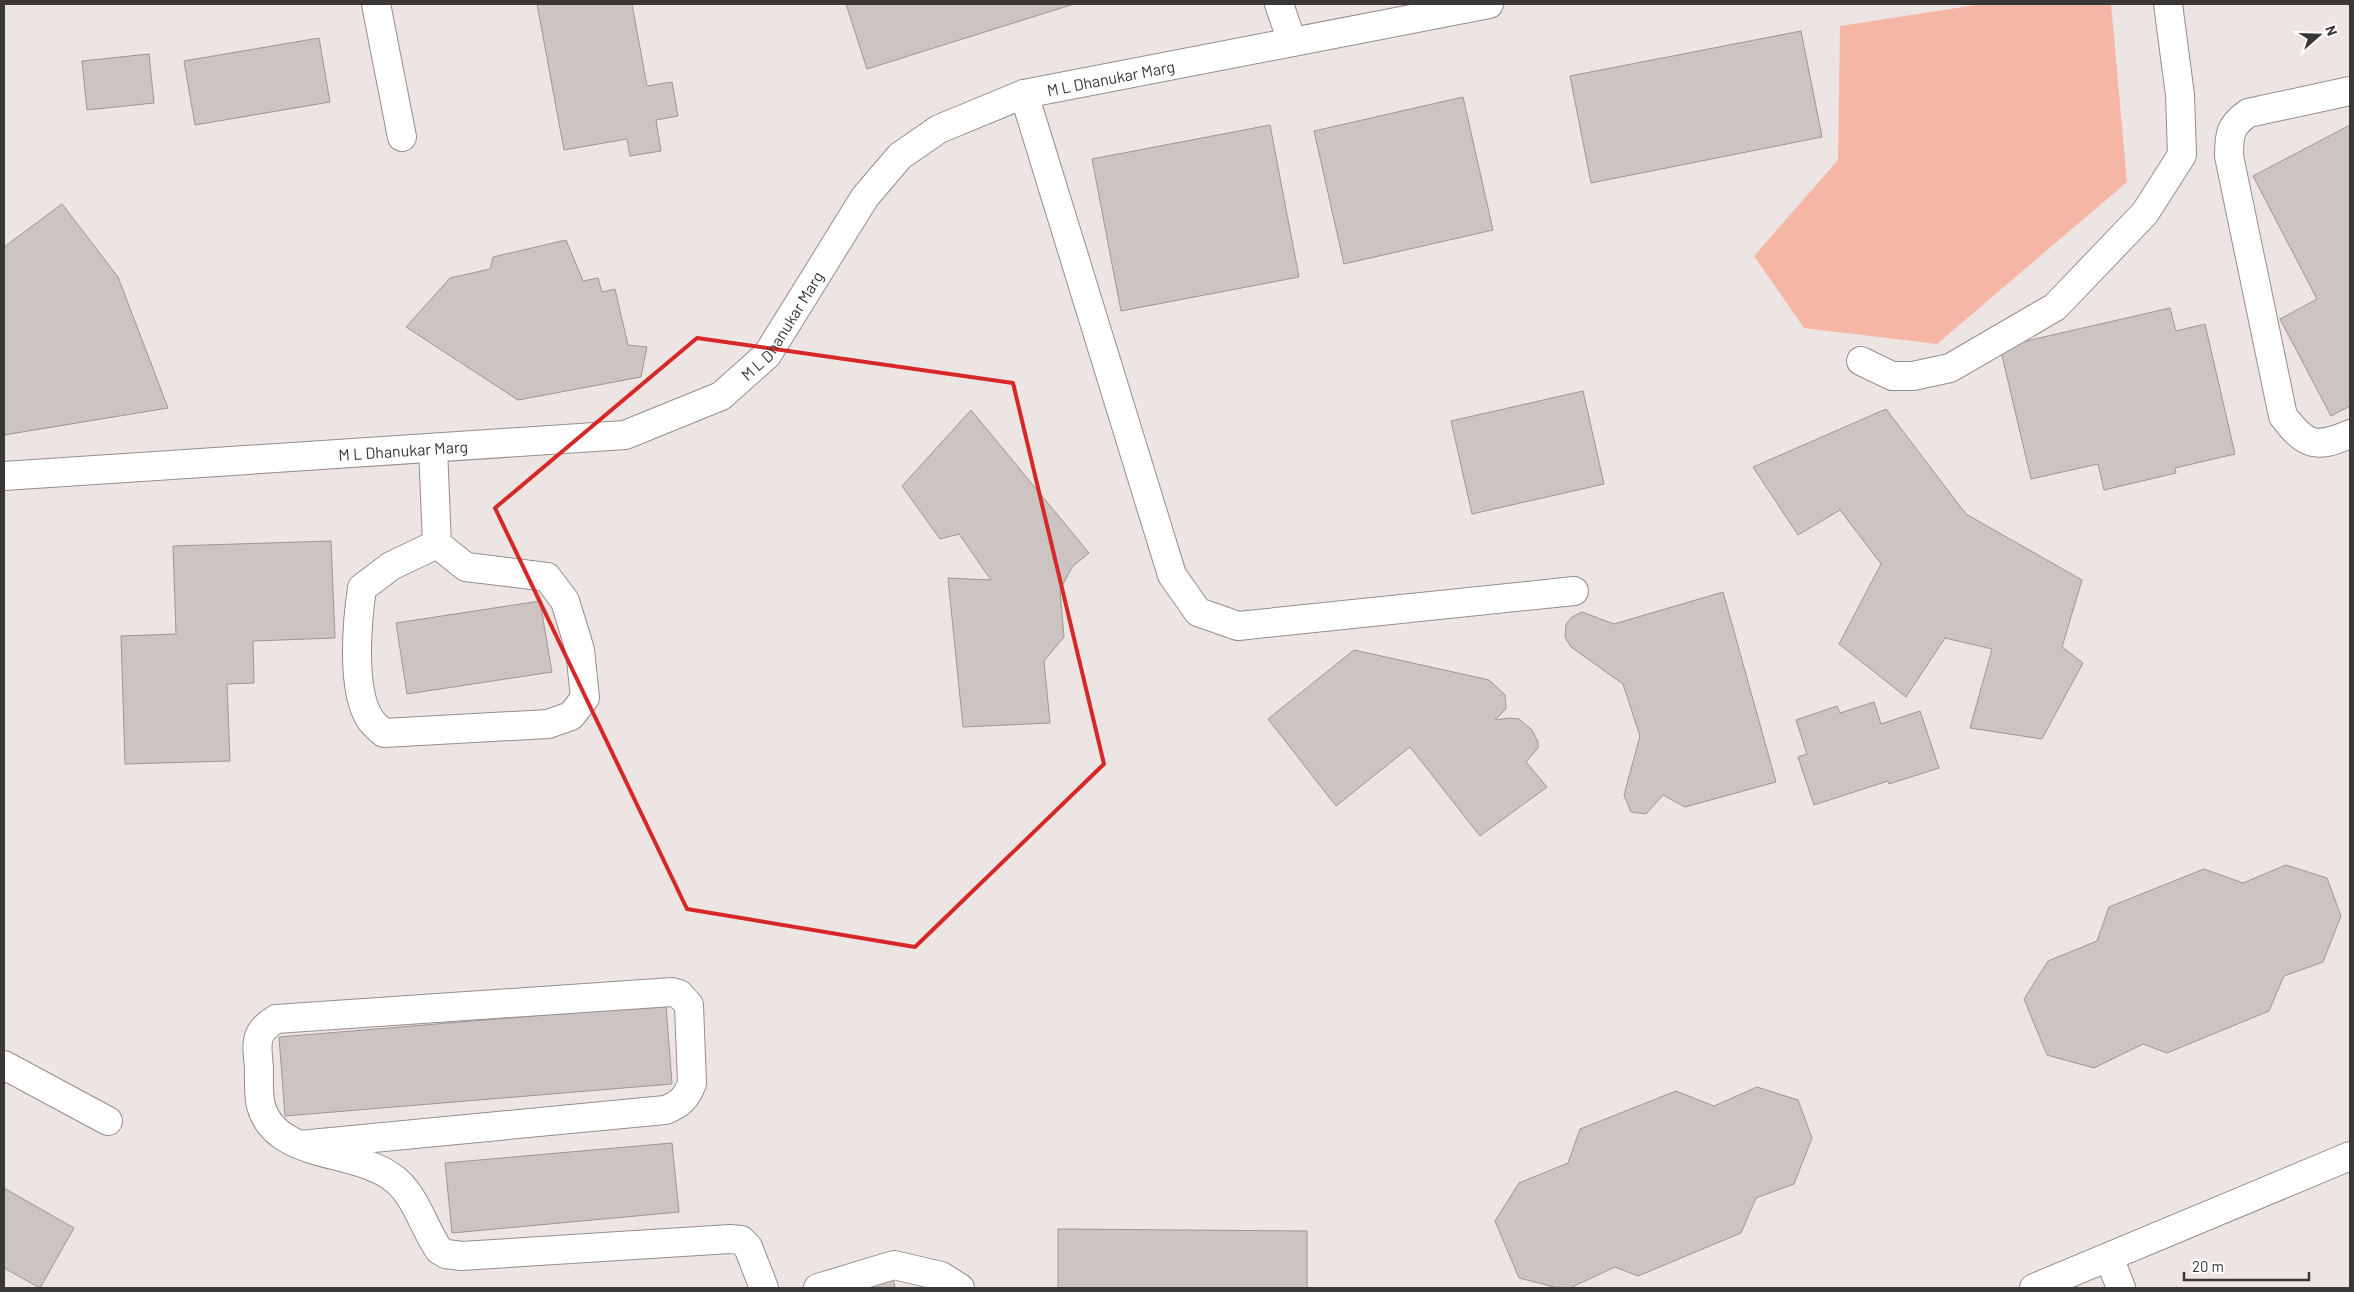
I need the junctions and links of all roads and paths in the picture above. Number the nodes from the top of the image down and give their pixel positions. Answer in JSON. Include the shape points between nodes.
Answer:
{"nodes":[{"id":1,"x":376,"y":4,"type":"edge"},
{"id":2,"x":1279,"y":4,"type":"edge"},
{"id":3,"x":1489,"y":4,"type":"edge"},
{"id":4,"x":2168,"y":4,"type":"edge"},
{"id":5,"x":1292,"y":42,"type":"junction"},
{"id":6,"x":2350,"y":92,"type":"edge"},
{"id":7,"x":1024,"y":94,"type":"junction"},
{"id":8,"x":402,"y":137,"type":"dead end"},
{"id":9,"x":1861,"y":361,"type":"dead end"},
{"id":10,"x":2350,"y":434,"type":"edge"},
{"id":11,"x":433,"y":448,"type":"junction"},
{"id":12,"x":4,"y":476,"type":"edge"},
{"id":13,"x":437,"y":544,"type":"junction"},
{"id":14,"x":1574,"y":591,"type":"dead end"},
{"id":15,"x":4,"y":1065,"type":"edge"},
{"id":16,"x":108,"y":1121,"type":"dead end"},
{"id":17,"x":300,"y":1145,"type":"junction"},
{"id":18,"x":2350,"y":1156,"type":"edge"},
{"id":19,"x":2108,"y":1257,"type":"junction"},
{"id":20,"x":764,"y":1288,"type":"edge"},
{"id":21,"x":818,"y":1288,"type":"edge"},
{"id":22,"x":960,"y":1288,"type":"edge"},
{"id":23,"x":2034,"y":1288,"type":"edge"},
{"id":24,"x":2121,"y":1288,"type":"edge"}],
"edges":[{"from":1,"to":8,"type":"street"},
{"from":2,"to":5,"type":"street"},
{"from":3,"to":5,"type":"street","name":"M L Dhanukar Marg"},
{"from":4,"to":9,"type":"street","via":[[2180,94],[2182,155],[2146,213],[2055,307],[1950,368],[1913,376],[1892,376]]},
{"from":5,"to":7,"type":"street","name":"M L Dhanukar Marg"},
{"from":6,"to":10,"type":"street","via":[[2248,113],[2236,121],[2229,136],[2228,156],[2283,416],[2298,436],[2313,442],[2330,442]]},
{"from":7,"to":11,"type":"street","name":"M L Dhanukar Marg","via":[[939,129],[900,156],[865,197],[767,355],[721,396],[625,435]]},
{"from":7,"to":14,"type":"street","via":[[1172,576],[1198,612],[1238,626]]},
{"from":11,"to":12,"type":"street","name":"M L Dhanukar Marg"},
{"from":11,"to":13,"type":"street"},
{"from":13,"to":13,"type":"street","via":[[466,567],[547,577],[565,600],[580,650],[585,698],[571,716],[548,724],[384,733],[370,720],[360,694],[357,621],[362,588],[391,566]]},
{"from":15,"to":16,"type":"street"},
{"from":17,"to":17,"type":"street","via":[[278,1134],[260,1104],[257,1039],[276,1019],[672,992],[679,994],[689,1005],[692,1083],[683,1101],[665,1110]]},
{"from":17,"to":20,"type":"street","via":[[368,1165],[397,1182],[413,1201],[434,1243],[446,1254],[462,1256],[741,1240],[748,1247]]},
{"from":18,"to":19,"type":"street"},
{"from":19,"to":23,"type":"street"},
{"from":19,"to":24,"type":"street"},
{"from":21,"to":22,"type":"street","via":[[894,1265],[941,1276]]}]}
